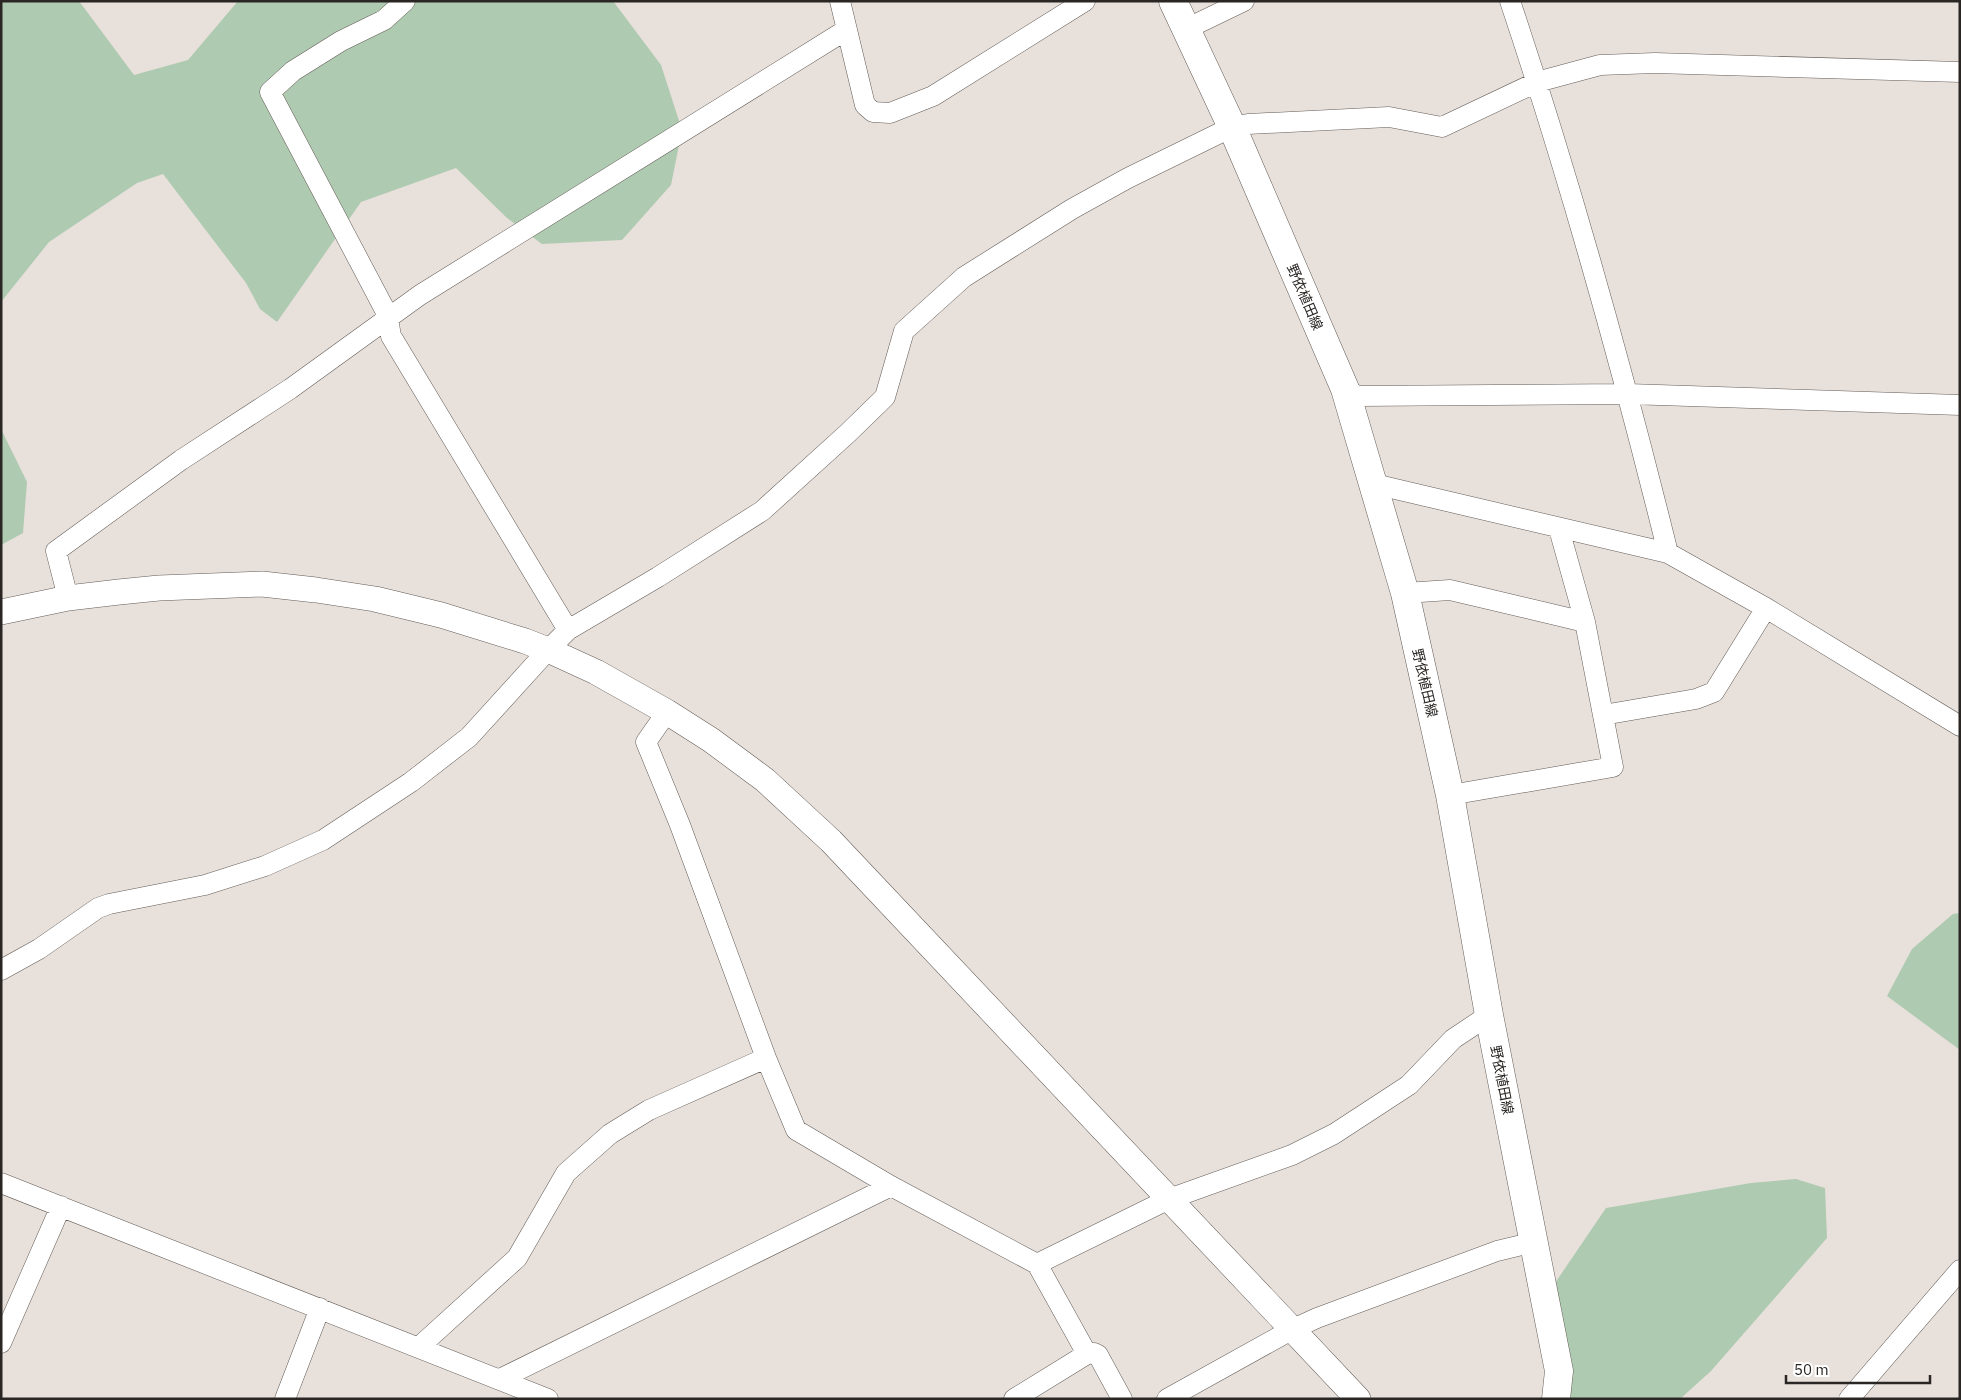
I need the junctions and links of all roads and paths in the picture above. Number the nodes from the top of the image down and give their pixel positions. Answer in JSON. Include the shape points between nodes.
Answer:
{"nodes":[{"id":1,"x":405,"y":1,"type":"edge"},
{"id":2,"x":840,"y":1,"type":"edge"},
{"id":3,"x":1085,"y":1,"type":"edge"},
{"id":4,"x":1173,"y":1,"type":"edge"},
{"id":5,"x":1244,"y":1,"type":"edge"},
{"id":6,"x":1510,"y":1,"type":"edge"},
{"id":7,"x":1186,"y":29,"type":"junction"},
{"id":8,"x":846,"y":30,"type":"junction"},
{"id":9,"x":1960,"y":72,"type":"edge"},
{"id":10,"x":1537,"y":82,"type":"junction"},
{"id":11,"x":1232,"y":127,"type":"junction"},
{"id":12,"x":388,"y":319,"type":"junction"},
{"id":13,"x":1345,"y":389,"type":"junction"},
{"id":14,"x":1628,"y":394,"type":"junction"},
{"id":15,"x":1960,"y":405,"type":"edge"},
{"id":16,"x":1374,"y":484,"type":"junction"},
{"id":17,"x":1559,"y":529,"type":"junction"},
{"id":18,"x":1668,"y":553,"type":"junction"},
{"id":19,"x":1405,"y":593,"type":"junction"},
{"id":20,"x":68,"y":598,"type":"junction"},
{"id":21,"x":1766,"y":608,"type":"junction"},
{"id":22,"x":1,"y":612,"type":"edge"},
{"id":23,"x":1585,"y":622,"type":"junction"},
{"id":24,"x":568,"y":630,"type":"junction"},
{"id":25,"x":548,"y":650,"type":"junction"},
{"id":26,"x":667,"y":712,"type":"junction"},
{"id":27,"x":1604,"y":715,"type":"junction"},
{"id":28,"x":1960,"y":726,"type":"edge"},
{"id":29,"x":1450,"y":795,"type":"junction"},
{"id":30,"x":1,"y":970,"type":"edge"},
{"id":31,"x":1489,"y":1015,"type":"junction"},
{"id":32,"x":766,"y":1058,"type":"junction"},
{"id":33,"x":1,"y":1183,"type":"edge"},
{"id":34,"x":891,"y":1186,"type":"junction"},
{"id":35,"x":1169,"y":1199,"type":"junction"},
{"id":36,"x":61,"y":1206,"type":"junction"},
{"id":37,"x":1534,"y":1242,"type":"junction"},
{"id":38,"x":1037,"y":1264,"type":"junction"},
{"id":39,"x":1960,"y":1270,"type":"edge"},
{"id":40,"x":320,"y":1308,"type":"junction"},
{"id":41,"x":1293,"y":1329,"type":"junction"},
{"id":42,"x":1,"y":1344,"type":"edge"},
{"id":43,"x":419,"y":1347,"type":"junction"},
{"id":44,"x":1087,"y":1354,"type":"junction"},
{"id":45,"x":500,"y":1379,"type":"junction"},
{"id":46,"x":285,"y":1399,"type":"edge"},
{"id":47,"x":548,"y":1399,"type":"edge"},
{"id":48,"x":1014,"y":1399,"type":"edge"},
{"id":49,"x":1122,"y":1399,"type":"edge"},
{"id":50,"x":1167,"y":1399,"type":"edge"},
{"id":51,"x":1358,"y":1399,"type":"edge"},
{"id":52,"x":1556,"y":1399,"type":"edge"},
{"id":53,"x":1849,"y":1399,"type":"edge"}],
"edges":[{"from":1,"to":12,"type":"street","via":[[384,20],[341,41],[293,71],[270,92]]},
{"from":2,"to":8,"type":"street"},
{"from":3,"to":8,"type":"street","via":[[933,96],[890,113],[873,112],[865,104]]},
{"from":4,"to":7,"type":"main road","name":"野依植田線"},
{"from":5,"to":7,"type":"street"},
{"from":6,"to":10,"type":"street"},
{"from":7,"to":11,"type":"main road","name":"野依植田線"},
{"from":8,"to":12,"type":"street","via":[[420,295]]},
{"from":9,"to":10,"type":"street","via":[[1600,64]]},
{"from":10,"to":11,"type":"street","via":[[1442,127],[1389,117]]},
{"from":10,"to":14,"type":"street"},
{"from":11,"to":13,"type":"main road","name":"野依植田線"},
{"from":11,"to":24,"type":"street","via":[[1128,178],[964,277],[904,331],[886,396],[762,511],[658,578]]},
{"from":12,"to":20,"type":"street","via":[[290,389],[181,460],[56,551]]},
{"from":12,"to":24,"type":"street","via":[[391,336]]},
{"from":13,"to":14,"type":"street","via":[[1358,396]]},
{"from":13,"to":16,"type":"main road","name":"野依植田線"},
{"from":14,"to":15,"type":"street"},
{"from":14,"to":18,"type":"street"},
{"from":16,"to":17,"type":"street"},
{"from":16,"to":19,"type":"main road","name":"野依植田線"},
{"from":17,"to":18,"type":"street"},
{"from":17,"to":23,"type":"street"},
{"from":18,"to":21,"type":"street"},
{"from":19,"to":23,"type":"street","via":[[1450,590]]},
{"from":19,"to":29,"type":"main road","name":"野依植田線"},
{"from":20,"to":22,"type":"street"},
{"from":20,"to":25,"type":"street","via":[[159,588],[262,584],[375,599],[440,615]]},
{"from":21,"to":27,"type":"street","via":[[1714,692],[1696,699]]},
{"from":21,"to":28,"type":"street"},
{"from":23,"to":27,"type":"street"},
{"from":24,"to":25,"type":"street"},
{"from":25,"to":26,"type":"street","via":[[596,672]]},
{"from":25,"to":30,"type":"street","via":[[469,737],[411,782],[323,840],[265,866],[205,884],[98,908],[39,949]]},
{"from":26,"to":32,"type":"street","via":[[646,742]]},
{"from":26,"to":35,"type":"street","via":[[765,780],[831,840]]},
{"from":27,"to":29,"type":"street","via":[[1613,767]]},
{"from":29,"to":31,"type":"main road","name":"野依植田線"},
{"from":31,"to":35,"type":"street","via":[[1453,1039],[1409,1085],[1334,1134],[1292,1156]]},
{"from":31,"to":37,"type":"main road","name":"野依植田線"},
{"from":32,"to":34,"type":"street","via":[[796,1130]]},
{"from":32,"to":43,"type":"street","via":[[649,1110],[610,1134],[566,1173],[517,1258]]},
{"from":33,"to":36,"type":"street"},
{"from":34,"to":38,"type":"street"},
{"from":34,"to":45,"type":"street"},
{"from":35,"to":38,"type":"street"},
{"from":35,"to":41,"type":"street"},
{"from":36,"to":40,"type":"street"},
{"from":36,"to":42,"type":"street"},
{"from":37,"to":41,"type":"street","via":[[1497,1251]]},
{"from":37,"to":52,"type":"main road","name":"野依植田線","via":[[1559,1371]]},
{"from":38,"to":44,"type":"street"},
{"from":39,"to":53,"type":"street"},
{"from":40,"to":43,"type":"street"},
{"from":40,"to":46,"type":"street"},
{"from":41,"to":50,"type":"street"},
{"from":41,"to":51,"type":"street"},
{"from":43,"to":45,"type":"street"},
{"from":44,"to":48,"type":"street"},
{"from":44,"to":49,"type":"street","via":[[1098,1355]]},
{"from":45,"to":47,"type":"street"}]}
